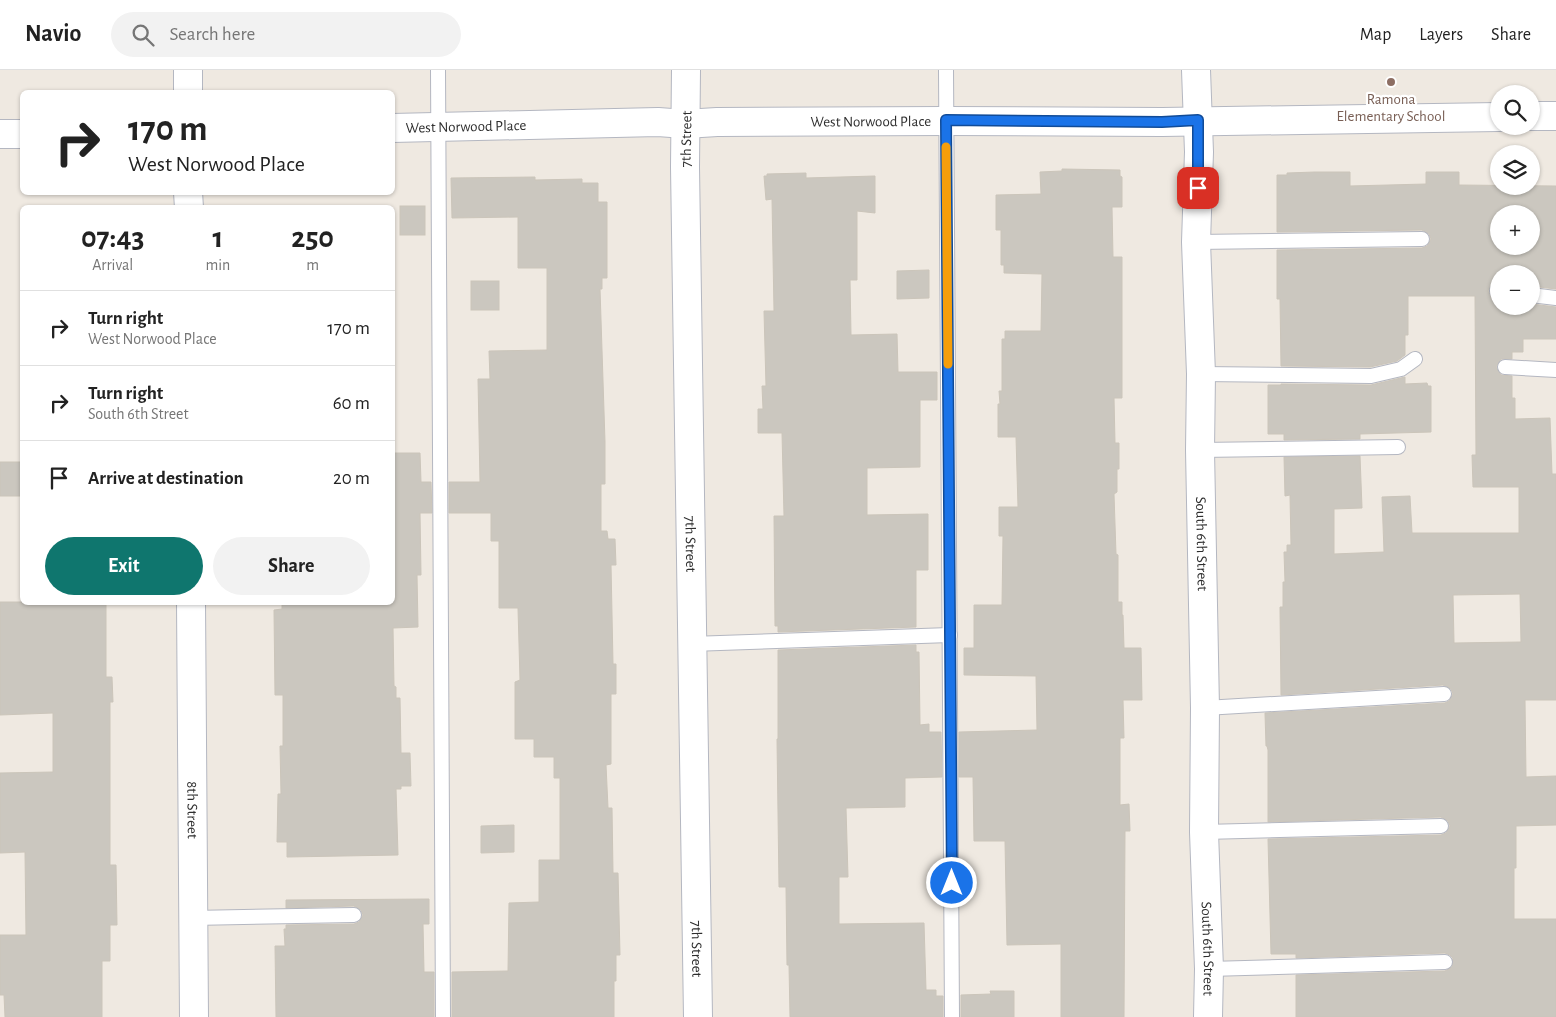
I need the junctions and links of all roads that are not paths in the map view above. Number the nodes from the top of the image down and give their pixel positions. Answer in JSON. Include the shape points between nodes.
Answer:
{"nodes":[{"id":1,"x":188,"y":70,"type":"edge"},
{"id":2,"x":438,"y":70,"type":"edge"},
{"id":3,"x":686,"y":70,"type":"edge"},
{"id":4,"x":946,"y":70,"type":"edge"},
{"id":5,"x":1196,"y":70,"type":"edge"},
{"id":6,"x":188,"y":90,"type":"edge"},
{"id":7,"x":1540,"y":116,"type":"edge"},
{"id":8,"x":1556,"y":116,"type":"edge"},
{"id":9,"x":1490,"y":117,"type":"edge"},
{"id":10,"x":946,"y":120,"type":"junction"},
{"id":11,"x":1198,"y":120,"type":"junction"},
{"id":12,"x":685,"y":124,"type":"junction"},
{"id":13,"x":438,"y":127,"type":"junction"},
{"id":14,"x":395,"y":128,"type":"edge"},
{"id":15,"x":0,"y":134,"type":"edge"},
{"id":16,"x":20,"y":134,"type":"edge"},
{"id":17,"x":1422,"y":238,"type":"dead end"},
{"id":18,"x":1196,"y":242,"type":"junction"},
{"id":19,"x":1540,"y":296,"type":"edge"},
{"id":20,"x":1556,"y":298,"type":"edge"},
{"id":21,"x":1415,"y":359,"type":"dead end"},
{"id":22,"x":1505,"y":367,"type":"dead end"},
{"id":23,"x":1556,"y":370,"type":"edge"},
{"id":24,"x":1201,"y":374,"type":"junction"},
{"id":25,"x":1398,"y":447,"type":"dead end"},
{"id":26,"x":1200,"y":450,"type":"junction"},
{"id":27,"x":191,"y":605,"type":"edge"},
{"id":28,"x":950,"y":635,"type":"junction"},
{"id":29,"x":691,"y":644,"type":"junction"},
{"id":30,"x":1444,"y":694,"type":"dead end"},
{"id":31,"x":1204,"y":708,"type":"junction"},
{"id":32,"x":1441,"y":826,"type":"dead end"},
{"id":33,"x":1204,"y":832,"type":"junction"},
{"id":34,"x":354,"y":915,"type":"dead end"},
{"id":35,"x":192,"y":918,"type":"junction"},
{"id":36,"x":1445,"y":962,"type":"dead end"},
{"id":37,"x":1209,"y":969,"type":"junction"},
{"id":38,"x":194,"y":1017,"type":"edge"},
{"id":39,"x":443,"y":1017,"type":"edge"},
{"id":40,"x":698,"y":1017,"type":"edge"},
{"id":41,"x":952,"y":1017,"type":"edge"},
{"id":42,"x":1208,"y":1017,"type":"edge"}],
"edges":[{"from":1,"to":6,"type":"street"},
{"from":2,"to":13,"type":"lane"},
{"from":3,"to":12,"type":"street","name":"7th Street"},
{"from":4,"to":10,"type":"lane"},
{"from":5,"to":11,"type":"street","name":"South 6th Street"},
{"from":7,"to":8,"type":"street"},
{"from":9,"to":11,"type":"street","name":"West Norwood Place"},
{"from":10,"to":11,"type":"street","name":"West Norwood Place"},
{"from":10,"to":12,"type":"street","name":"West Norwood Place"},
{"from":10,"to":28,"type":"lane"},
{"from":11,"to":18,"type":"street","name":"South 6th Street"},
{"from":12,"to":13,"type":"street","name":"West Norwood Place"},
{"from":12,"to":29,"type":"street","name":"7th Street"},
{"from":13,"to":14,"type":"street","name":"West Norwood Place"},
{"from":13,"to":39,"type":"lane"},
{"from":15,"to":16,"type":"street"},
{"from":17,"to":18,"type":"lane"},
{"from":18,"to":24,"type":"street","name":"South 6th Street"},
{"from":19,"to":20,"type":"lane"},
{"from":21,"to":24,"type":"lane","via":[[1401,369],[1371,376]]},
{"from":22,"to":23,"type":"lane"},
{"from":24,"to":26,"type":"street","name":"South 6th Street"},
{"from":25,"to":26,"type":"lane"},
{"from":26,"to":31,"type":"street","name":"South 6th Street"},
{"from":27,"to":35,"type":"street","name":"8th Street"},
{"from":28,"to":29,"type":"lane"},
{"from":28,"to":41,"type":"lane"},
{"from":29,"to":40,"type":"street","name":"7th Street"},
{"from":30,"to":31,"type":"lane"},
{"from":31,"to":33,"type":"street","name":"South 6th Street"},
{"from":32,"to":33,"type":"lane"},
{"from":33,"to":37,"type":"street","name":"South 6th Street"},
{"from":34,"to":35,"type":"lane"},
{"from":35,"to":38,"type":"street","name":"8th Street"},
{"from":36,"to":37,"type":"lane"},
{"from":37,"to":42,"type":"street","name":"South 6th Street"}]}
